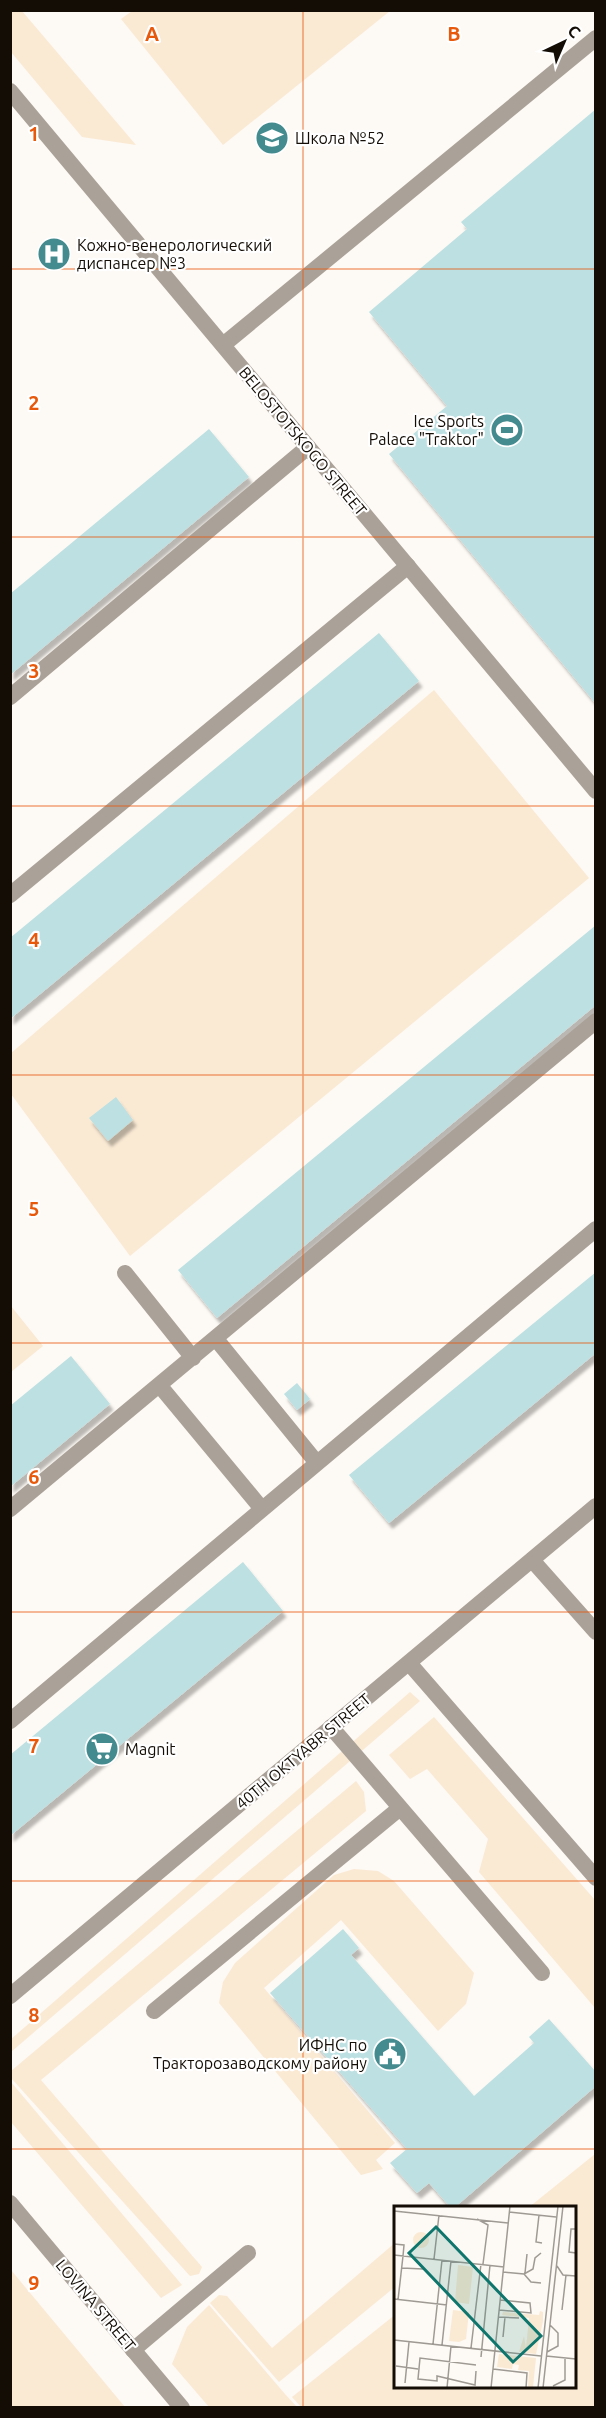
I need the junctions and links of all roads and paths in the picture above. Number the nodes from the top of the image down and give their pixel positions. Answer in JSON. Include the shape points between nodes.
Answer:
{"nodes":[{"id":1,"x":596,"y":38,"type":"edge"},
{"id":2,"x":10,"y":91,"type":"edge"},
{"id":3,"x":223,"y":345,"type":"junction"},
{"id":4,"x":308,"y":447,"type":"junction"},
{"id":5,"x":408,"y":566,"type":"junction"},
{"id":6,"x":10,"y":697,"type":"edge"},
{"id":7,"x":588,"y":774,"type":"edge"},
{"id":8,"x":596,"y":791,"type":"edge"},
{"id":9,"x":10,"y":895,"type":"edge"},
{"id":10,"x":596,"y":1021,"type":"edge"},
{"id":11,"x":596,"y":1229,"type":"edge"},
{"id":12,"x":125,"y":1273,"type":"dead end"},
{"id":13,"x":216,"y":1339,"type":"junction"},
{"id":14,"x":193,"y":1358,"type":"junction"},
{"id":15,"x":160,"y":1386,"type":"junction"},
{"id":16,"x":317,"y":1463,"type":"junction"},
{"id":17,"x":596,"y":1506,"type":"edge"},
{"id":18,"x":10,"y":1509,"type":"edge"},
{"id":19,"x":261,"y":1509,"type":"junction"},
{"id":20,"x":532,"y":1560,"type":"junction"},
{"id":21,"x":596,"y":1632,"type":"edge"},
{"id":22,"x":409,"y":1663,"type":"junction"},
{"id":23,"x":10,"y":1721,"type":"edge"},
{"id":24,"x":331,"y":1728,"type":"junction"},
{"id":25,"x":400,"y":1808,"type":"junction"},
{"id":26,"x":596,"y":1878,"type":"edge"},
{"id":27,"x":542,"y":1973,"type":"dead end"},
{"id":28,"x":10,"y":1996,"type":"edge"},
{"id":29,"x":154,"y":2011,"type":"dead end"},
{"id":30,"x":10,"y":2203,"type":"edge"},
{"id":31,"x":248,"y":2253,"type":"dead end"},
{"id":32,"x":134,"y":2350,"type":"junction"},
{"id":33,"x":182,"y":2408,"type":"edge"}],
"edges":[{"from":1,"to":3,"type":"street"},
{"from":2,"to":3,"type":"street","name":"BELOSTOTSKOGO STREET"},
{"from":3,"to":4,"type":"street","name":"BELOSTOTSKOGO STREET"},
{"from":4,"to":5,"type":"street","name":"BELOSTOTSKOGO STREET"},
{"from":4,"to":6,"type":"street"},
{"from":5,"to":7,"type":"street","name":"BELOSTOTSKOGO STREET"},
{"from":5,"to":9,"type":"street"},
{"from":7,"to":8,"type":"street","name":"BELOSTOTSKOGO STREET"},
{"from":10,"to":13,"type":"street"},
{"from":11,"to":16,"type":"street"},
{"from":12,"to":14,"type":"street"},
{"from":13,"to":14,"type":"street"},
{"from":13,"to":16,"type":"street"},
{"from":14,"to":15,"type":"street"},
{"from":15,"to":18,"type":"street"},
{"from":15,"to":19,"type":"street"},
{"from":16,"to":19,"type":"street"},
{"from":17,"to":20,"type":"street","name":"40TH OKTYABR STREET"},
{"from":19,"to":23,"type":"street"},
{"from":20,"to":21,"type":"street"},
{"from":20,"to":22,"type":"street","name":"40TH OKTYABR STREET"},
{"from":22,"to":24,"type":"street","name":"40TH OKTYABR STREET"},
{"from":22,"to":26,"type":"street"},
{"from":24,"to":25,"type":"street"},
{"from":24,"to":28,"type":"street","name":"40TH OKTYABR STREET"},
{"from":25,"to":27,"type":"street"},
{"from":25,"to":29,"type":"street"},
{"from":30,"to":32,"type":"street","name":"LOVINA STREET"},
{"from":31,"to":32,"type":"street"},
{"from":32,"to":33,"type":"street","name":"LOVINA STREET"}]}
